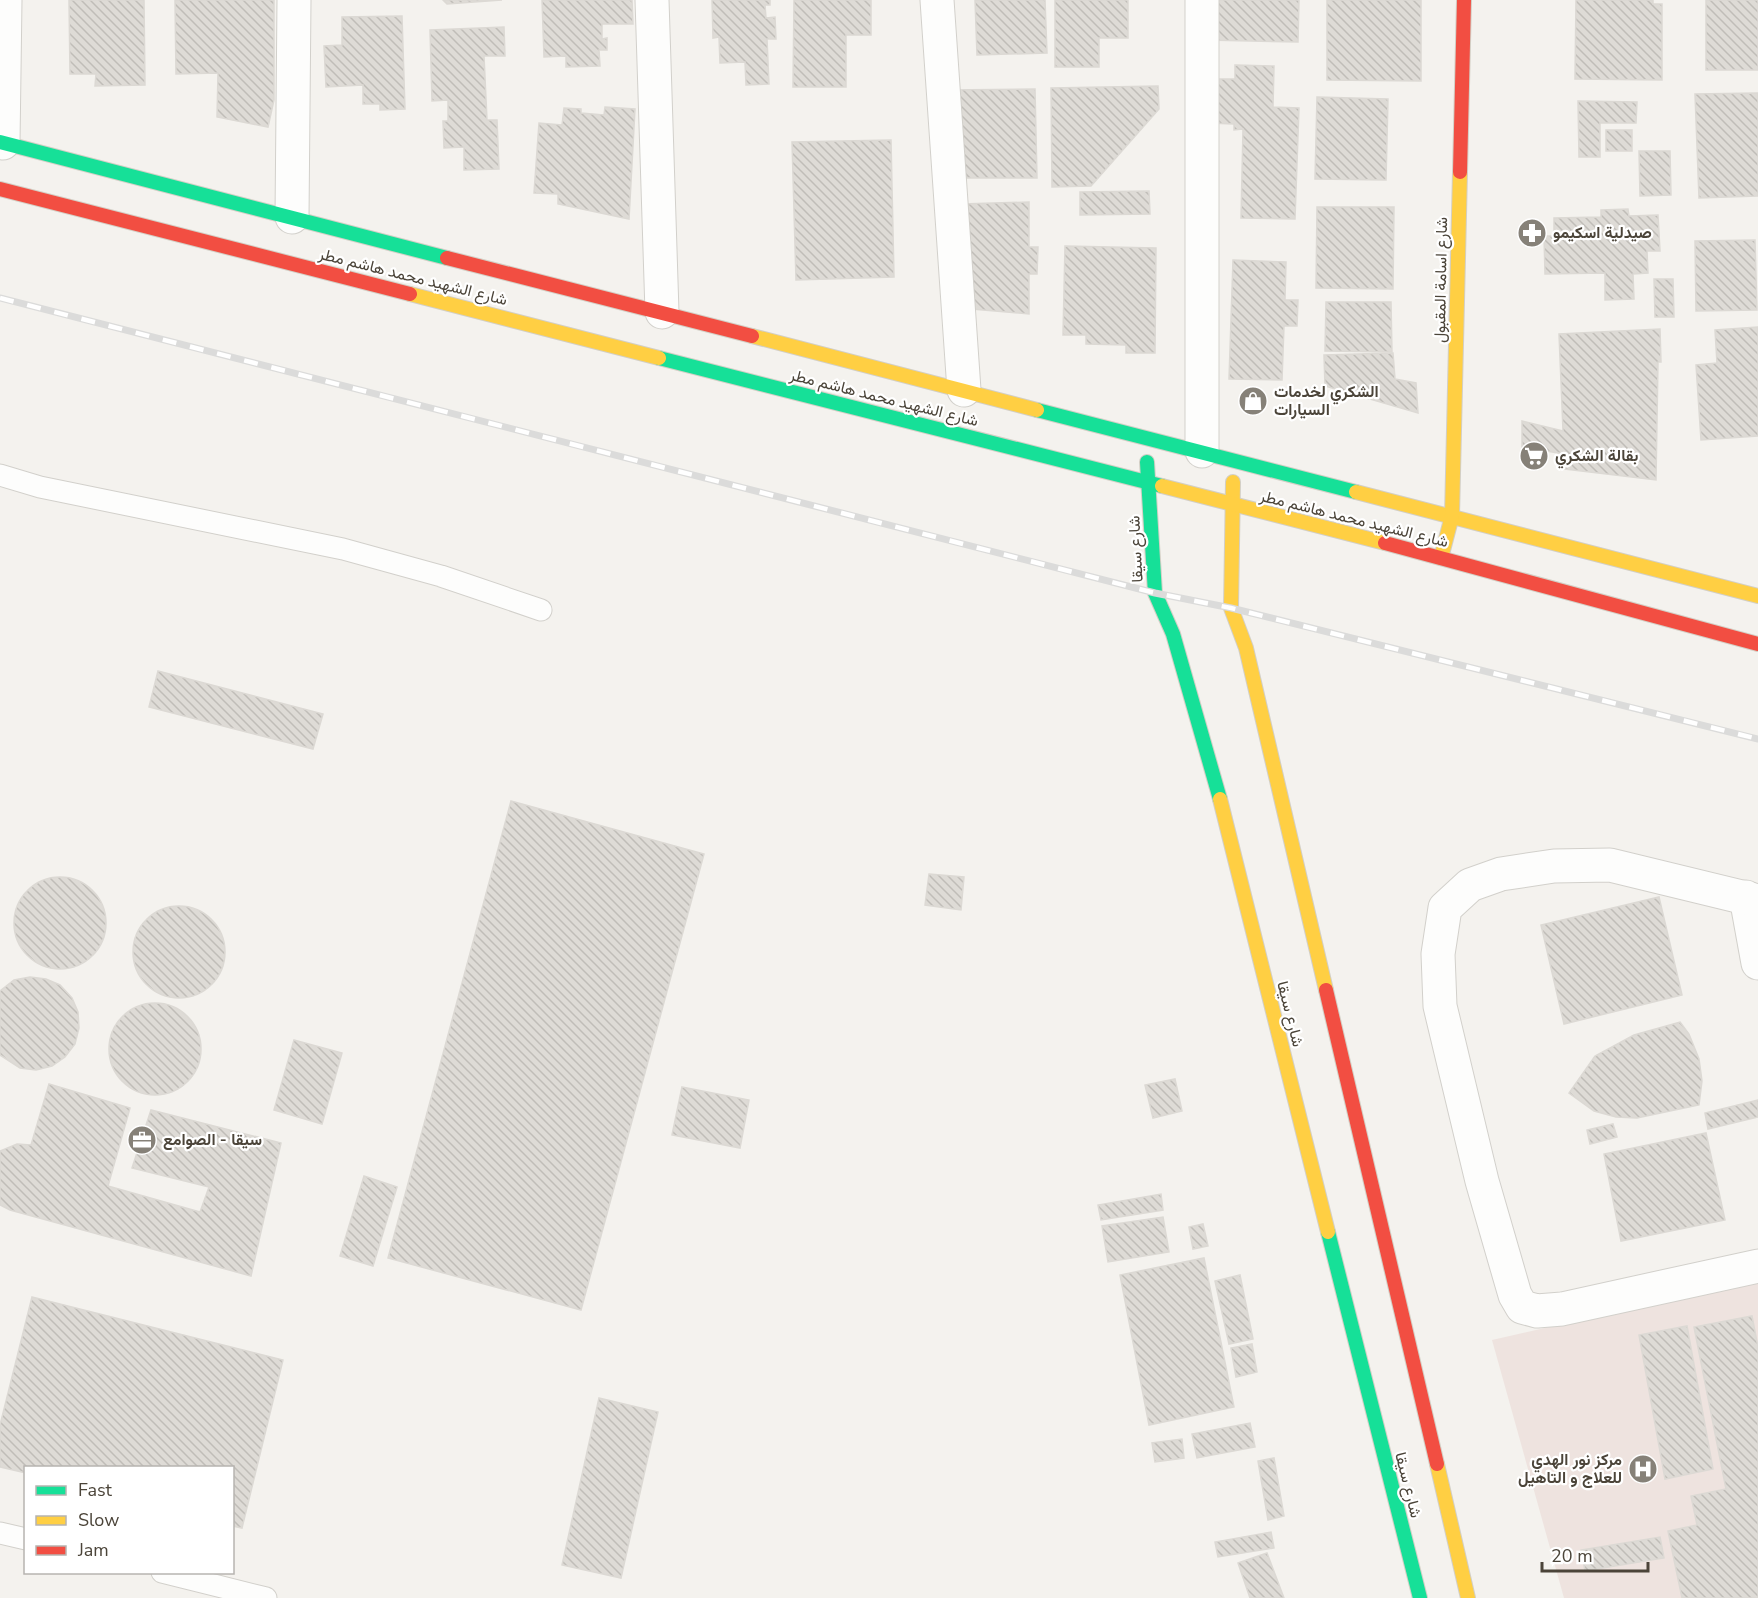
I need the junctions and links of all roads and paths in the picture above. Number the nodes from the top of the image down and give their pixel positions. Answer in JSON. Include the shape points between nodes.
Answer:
{"nodes":[{"id":1,"x":5,"y":0,"type":"edge"},
{"id":2,"x":294,"y":0,"type":"edge"},
{"id":3,"x":652,"y":0,"type":"edge"},
{"id":4,"x":937,"y":0,"type":"edge"},
{"id":5,"x":1202,"y":0,"type":"edge"},
{"id":6,"x":1464,"y":0,"type":"edge"},
{"id":7,"x":2,"y":143,"type":"edge"},
{"id":8,"x":0,"y":189,"type":"edge"},
{"id":9,"x":292,"y":217,"type":"junction"},
{"id":10,"x":662,"y":312,"type":"junction"},
{"id":11,"x":964,"y":390,"type":"junction"},
{"id":12,"x":1144,"y":437,"type":"junction"},
{"id":13,"x":1217,"y":455,"type":"junction"},
{"id":14,"x":0,"y":475,"type":"edge"},
{"id":15,"x":1150,"y":483,"type":"junction"},
{"id":16,"x":1233,"y":505,"type":"junction"},
{"id":17,"x":1452,"y":516,"type":"junction"},
{"id":18,"x":1441,"y":558,"type":"junction"},
{"id":19,"x":1758,"y":596,"type":"edge"},
{"id":20,"x":541,"y":610,"type":"dead end"},
{"id":21,"x":1758,"y":644,"type":"edge"},
{"id":22,"x":1752,"y":899,"type":"edge"},
{"id":23,"x":1758,"y":963,"type":"edge"},
{"id":24,"x":1758,"y":1266,"type":"edge"},
{"id":25,"x":0,"y":1533,"type":"edge"},
{"id":26,"x":24,"y":1539,"type":"edge"},
{"id":27,"x":170,"y":1574,"type":"edge"},
{"id":28,"x":266,"y":1598,"type":"edge"},
{"id":29,"x":1420,"y":1598,"type":"edge"},
{"id":30,"x":1468,"y":1598,"type":"edge"}],
"edges":[{"from":1,"to":7,"type":"street"},
{"from":2,"to":9,"type":"street"},
{"from":3,"to":10,"type":"street"},
{"from":4,"to":11,"type":"street"},
{"from":5,"to":13,"type":"street"},
{"from":6,"to":17,"type":"main road","name":"شارع اسامة المقبول"},
{"from":7,"to":9,"type":"main road","name":"شارع الشهيد محمد هاشم مطر"},
{"from":8,"to":15,"type":"main road","name":"شارع الشهيد محمد هاشم مطر"},
{"from":9,"to":10,"type":"main road","name":"شارع الشهيد محمد هاشم مطر"},
{"from":10,"to":11,"type":"main road","name":"شارع الشهيد محمد هاشم مطر"},
{"from":11,"to":12,"type":"main road","name":"شارع الشهيد محمد هاشم مطر"},
{"from":12,"to":13,"type":"main road","name":"شارع الشهيد محمد هاشم مطر"},
{"from":12,"to":15,"type":"main road","name":"شارع سيقا"},
{"from":13,"to":16,"type":"main road","name":"شارع سيقا"},
{"from":13,"to":17,"type":"main road","name":"شارع الشهيد محمد هاشم مطر"},
{"from":14,"to":20,"type":"lane","via":[[343,549],[441,576]]},
{"from":15,"to":16,"type":"main road","name":"شارع الشهيد محمد هاشم مطر"},
{"from":15,"to":29,"type":"main road","name":"شارع سيقا","via":[[1155,594],[1173,634],[1224,814]]},
{"from":16,"to":18,"type":"main road","name":"شارع الشهيد محمد هاشم مطر"},
{"from":16,"to":30,"type":"main road","name":"شارع سيقا","via":[[1231,609],[1246,648]]},
{"from":17,"to":18,"type":"main road","name":"شارع اسامة المقبول"},
{"from":17,"to":19,"type":"main road","name":"شارع الشهيد محمد هاشم مطر"},
{"from":18,"to":21,"type":"main road","name":"شارع الشهيد محمد هاشم مطر"},
{"from":22,"to":23,"type":"street"},
{"from":22,"to":24,"type":"street","via":[[1610,865],[1554,866],[1501,874],[1470,885],[1445,908],[1438,954],[1440,1006],[1482,1181],[1515,1295],[1522,1306],[1537,1311],[1562,1309]]},
{"from":25,"to":26,"type":"lane"},
{"from":27,"to":28,"type":"lane"}]}
